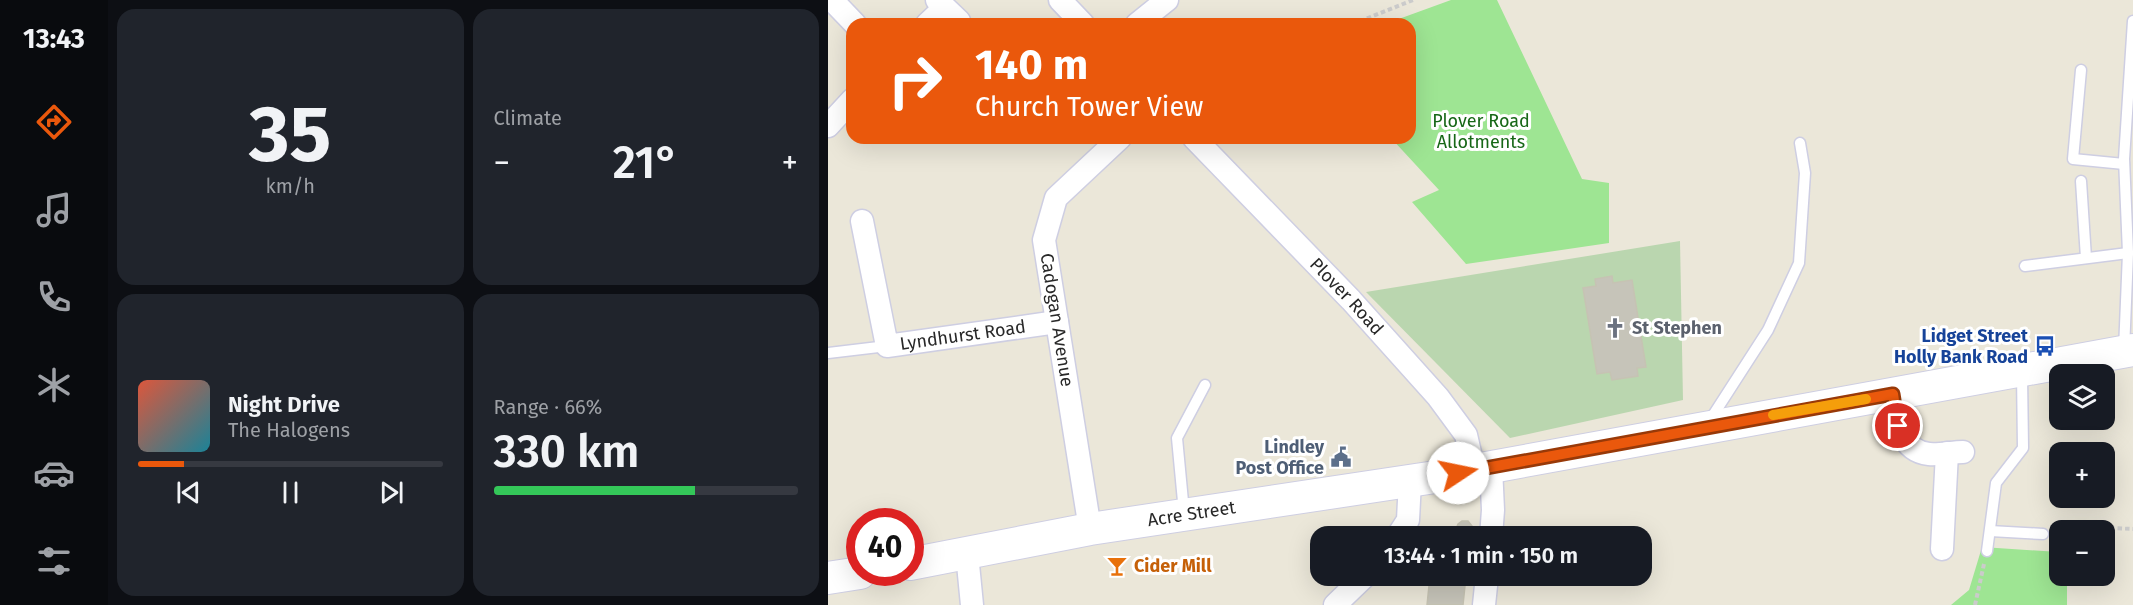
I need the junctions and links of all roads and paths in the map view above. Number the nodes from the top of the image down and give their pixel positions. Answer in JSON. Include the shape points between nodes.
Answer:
{"nodes":[{"id":1,"x":832,"y":0,"type":"edge"},
{"id":2,"x":1060,"y":0,"type":"edge"},
{"id":3,"x":1167,"y":0,"type":"edge"},
{"id":4,"x":1413,"y":0,"type":"edge"},
{"id":5,"x":849,"y":18,"type":"edge"},
{"id":6,"x":1077,"y":18,"type":"edge"},
{"id":7,"x":1144,"y":18,"type":"edge"},
{"id":8,"x":1368,"y":18,"type":"edge"},
{"id":9,"x":2133,"y":21,"type":"edge"},
{"id":10,"x":2081,"y":70,"type":"dead end"},
{"id":11,"x":846,"y":106,"type":"edge"},
{"id":12,"x":828,"y":126,"type":"edge"},
{"id":13,"x":1800,"y":143,"type":"dead end"},
{"id":14,"x":1114,"y":144,"type":"edge"},
{"id":15,"x":1200,"y":144,"type":"edge"},
{"id":16,"x":2124,"y":164,"type":"junction"},
{"id":17,"x":2081,"y":181,"type":"dead end"},
{"id":18,"x":862,"y":221,"type":"dead end"},
{"id":19,"x":2128,"y":253,"type":"junction"},
{"id":20,"x":2086,"y":258,"type":"junction"},
{"id":21,"x":2025,"y":266,"type":"dead end"},
{"id":22,"x":1057,"y":322,"type":"junction"},
{"id":23,"x":887,"y":346,"type":"junction"},
{"id":24,"x":2128,"y":351,"type":"edge"},
{"id":25,"x":828,"y":354,"type":"edge"},
{"id":26,"x":2022,"y":370,"type":"junction"},
{"id":27,"x":1205,"y":385,"type":"dead end"},
{"id":28,"x":1893,"y":394,"type":"junction"},
{"id":29,"x":1705,"y":428,"type":"junction"},
{"id":30,"x":1483,"y":469,"type":"junction"},
{"id":31,"x":1410,"y":481,"type":"junction"},
{"id":32,"x":1185,"y":515,"type":"junction"},
{"id":33,"x":1404,"y":526,"type":"edge"},
{"id":34,"x":1492,"y":526,"type":"edge"},
{"id":35,"x":1090,"y":529,"type":"junction"},
{"id":36,"x":2133,"y":529,"type":"edge"},
{"id":37,"x":1990,"y":531,"type":"junction"},
{"id":38,"x":2043,"y":534,"type":"joint"},
{"id":39,"x":1942,"y":549,"type":"dead end"},
{"id":40,"x":1987,"y":551,"type":"joint"},
{"id":41,"x":967,"y":554,"type":"junction"},
{"id":42,"x":924,"y":562,"type":"edge"},
{"id":43,"x":846,"y":575,"type":"edge"},
{"id":44,"x":828,"y":578,"type":"edge"},
{"id":45,"x":1355,"y":586,"type":"edge"},
{"id":46,"x":1486,"y":586,"type":"edge"},
{"id":47,"x":972,"y":605,"type":"edge"},
{"id":48,"x":1335,"y":605,"type":"edge"},
{"id":49,"x":1484,"y":605,"type":"edge"},
{"id":50,"x":1975,"y":605,"type":"edge"}],
"edges":[{"from":1,"to":5,"type":"street"},
{"from":2,"to":6,"type":"street"},
{"from":3,"to":7,"type":"street"},
{"from":4,"to":8,"type":"path"},
{"from":9,"to":16,"type":"lane"},
{"from":10,"to":16,"type":"lane","via":[[2073,159]]},
{"from":11,"to":12,"type":"street"},
{"from":13,"to":29,"type":"lane","via":[[1805,173],[1799,263],[1768,330]]},
{"from":14,"to":22,"type":"street","name":"Cadogan Avenue","via":[[1056,198],[1044,240]]},
{"from":15,"to":30,"type":"street","name":"Plover Road","via":[[1351,300],[1438,397],[1466,435]]},
{"from":16,"to":19,"type":"lane"},
{"from":17,"to":20,"type":"lane"},
{"from":18,"to":23,"type":"street","name":"Lyndhurst Road"},
{"from":19,"to":20,"type":"lane"},
{"from":19,"to":24,"type":"lane"},
{"from":20,"to":21,"type":"lane"},
{"from":22,"to":23,"type":"street","name":"Lyndhurst Road"},
{"from":22,"to":35,"type":"street","name":"Cadogan Avenue"},
{"from":23,"to":25,"type":"lane"},
{"from":24,"to":26,"type":"street","name":"Acre Street"},
{"from":26,"to":28,"type":"street","name":"Acre Street"},
{"from":26,"to":37,"type":"lane","via":[[2023,448],[1996,483]]},
{"from":27,"to":32,"type":"lane","via":[[1177,438]]},
{"from":28,"to":29,"type":"street","name":"Acre Street"},
{"from":28,"to":39,"type":"street","via":[[1898,426],[1909,446],[1928,454],[1955,452]]},
{"from":29,"to":30,"type":"street","name":"Acre Street"},
{"from":30,"to":31,"type":"street","name":"Acre Street"},
{"from":30,"to":34,"type":"street","name":"Plover Road","via":[[1493,510]]},
{"from":31,"to":32,"type":"street","name":"Acre Street"},
{"from":31,"to":33,"type":"street","via":[[1408,520]]},
{"from":32,"to":35,"type":"street","name":"Acre Street"},
{"from":35,"to":41,"type":"street","name":"Acre Street"},
{"from":36,"to":38,"type":"path","via":[[2069,526]]},
{"from":37,"to":38,"type":"lane"},
{"from":37,"to":40,"type":"lane"},
{"from":40,"to":50,"type":"path"},
{"from":41,"to":42,"type":"street","name":"Acre Street"},
{"from":41,"to":47,"type":"street"},
{"from":43,"to":44,"type":"street"},
{"from":45,"to":48,"type":"street"},
{"from":46,"to":49,"type":"street"}]}
